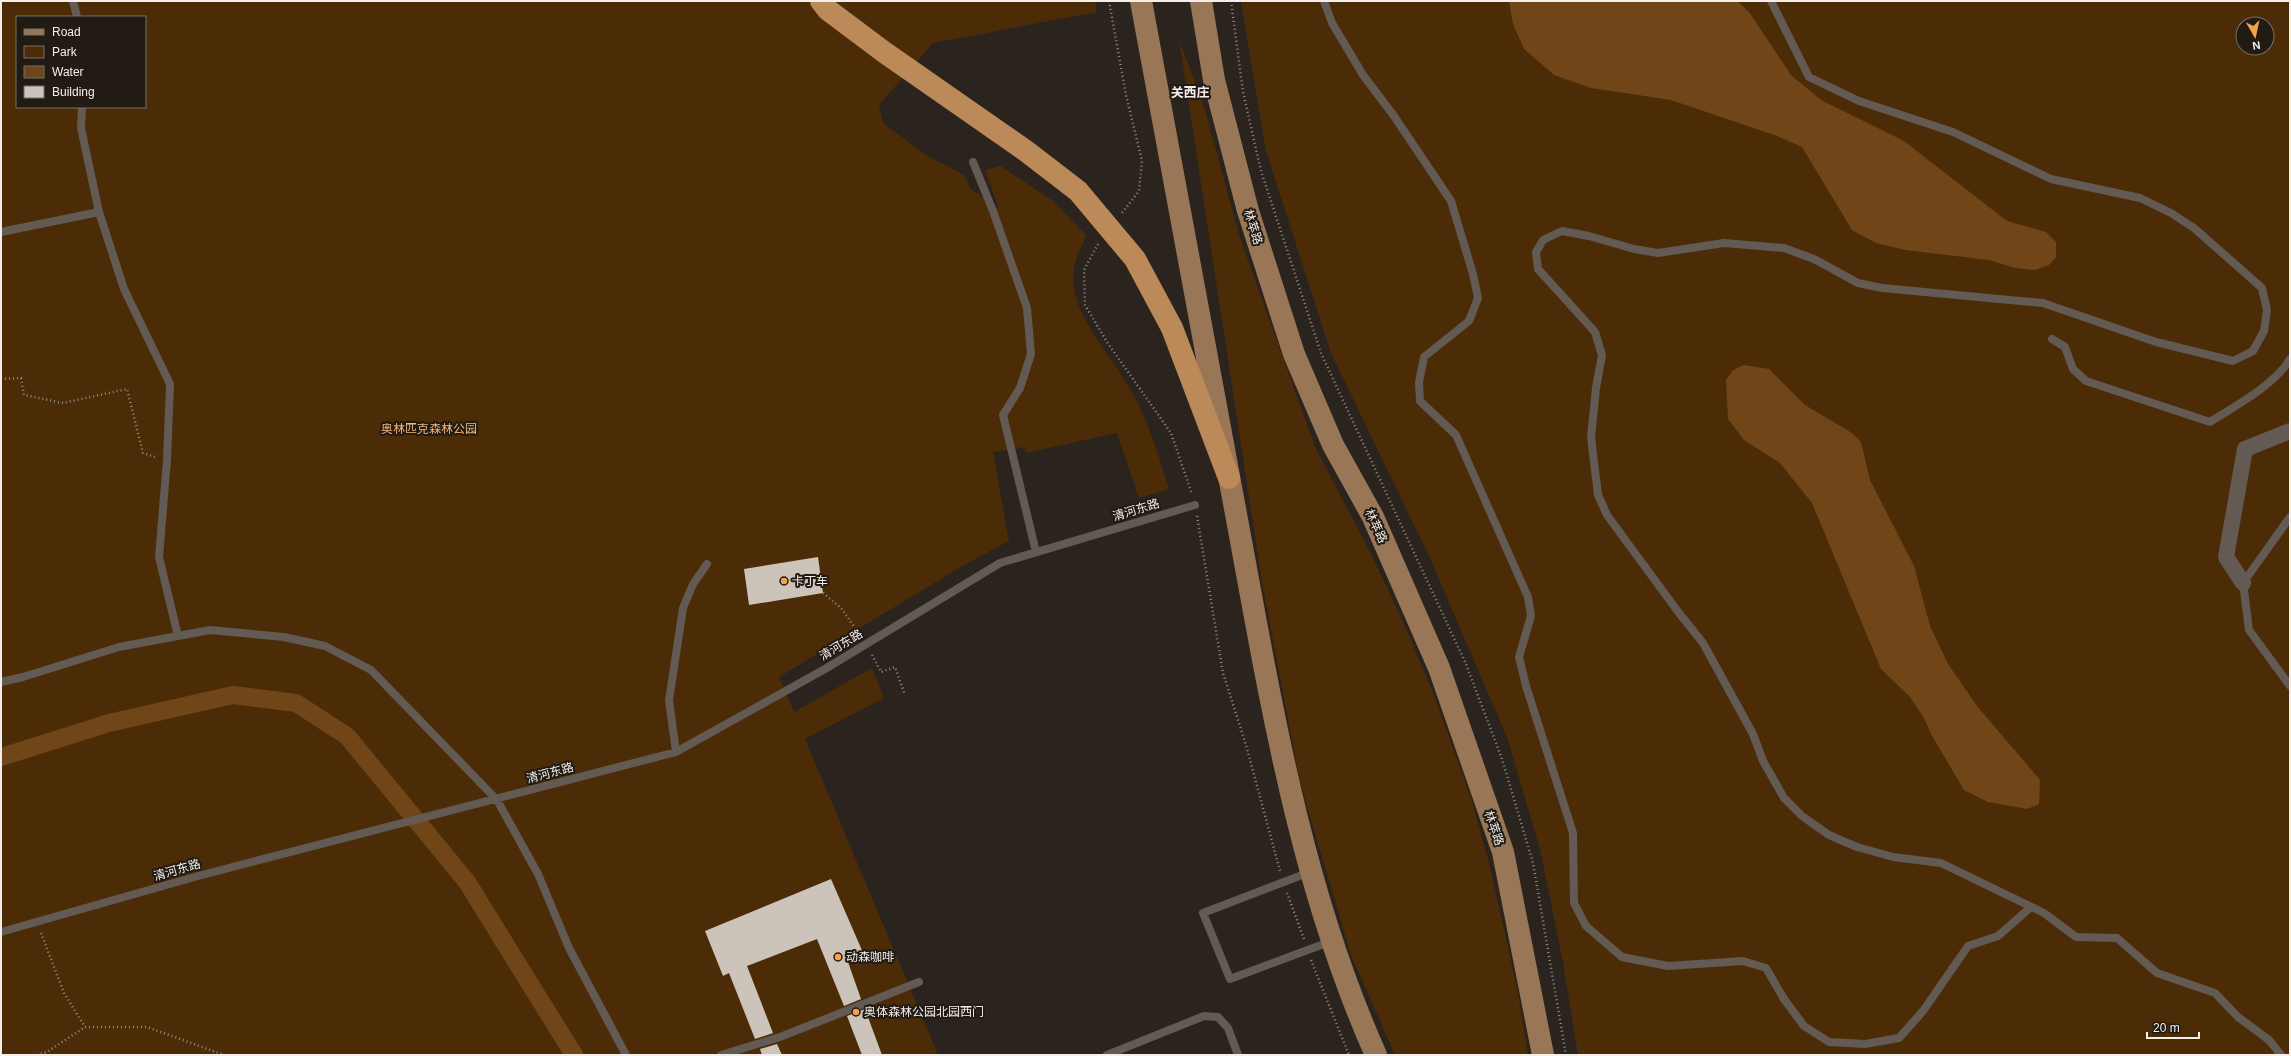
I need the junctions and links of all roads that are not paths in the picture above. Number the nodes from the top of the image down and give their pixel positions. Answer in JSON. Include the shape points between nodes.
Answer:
{"nodes":[{"id":1,"x":73,"y":1,"type":"edge"},
{"id":2,"x":821,"y":1,"type":"edge"},
{"id":3,"x":1141,"y":1,"type":"edge"},
{"id":4,"x":1201,"y":1,"type":"edge"},
{"id":5,"x":1324,"y":1,"type":"edge"},
{"id":6,"x":1770,"y":1,"type":"edge"},
{"id":7,"x":77,"y":16,"type":"edge"},
{"id":8,"x":82,"y":108,"type":"edge"},
{"id":9,"x":973,"y":162,"type":"dead end"},
{"id":10,"x":99,"y":212,"type":"junction"},
{"id":11,"x":1,"y":232,"type":"edge"},
{"id":12,"x":2052,"y":339,"type":"dead end"},
{"id":13,"x":2290,"y":358,"type":"edge"},
{"id":14,"x":2290,"y":431,"type":"edge"},
{"id":15,"x":1229,"y":478,"type":"junction"},
{"id":16,"x":1195,"y":505,"type":"road end"},
{"id":17,"x":2290,"y":517,"type":"edge"},
{"id":18,"x":1036,"y":552,"type":"junction"},
{"id":19,"x":707,"y":564,"type":"dead end"},
{"id":20,"x":2243,"y":583,"type":"junction"},
{"id":21,"x":178,"y":636,"type":"junction"},
{"id":22,"x":1,"y":682,"type":"edge"},
{"id":23,"x":2290,"y":686,"type":"edge"},
{"id":24,"x":676,"y":752,"type":"junction"},
{"id":25,"x":497,"y":800,"type":"junction"},
{"id":26,"x":1311,"y":872,"type":"junction"},
{"id":27,"x":2031,"y":907,"type":"junction"},
{"id":28,"x":1,"y":932,"type":"edge"},
{"id":29,"x":1332,"y":941,"type":"junction"},
{"id":30,"x":919,"y":982,"type":"dead end"},
{"id":31,"x":626,"y":1055,"type":"edge"},
{"id":32,"x":721,"y":1055,"type":"edge"},
{"id":33,"x":1107,"y":1055,"type":"edge"},
{"id":34,"x":1238,"y":1055,"type":"edge"},
{"id":35,"x":1376,"y":1055,"type":"edge"},
{"id":36,"x":1543,"y":1055,"type":"edge"},
{"id":37,"x":2281,"y":1055,"type":"edge"}],
"edges":[{"from":1,"to":7,"type":"lane"},
{"from":2,"to":15,"type":"highway","via":[[828,10],[884,52],[1026,151],[1078,191],[1135,259],[1172,328]]},
{"from":3,"to":15,"type":"main road"},
{"from":4,"to":36,"type":"main road","name":"林萃路","via":[[1214,80],[1248,211],[1294,354],[1333,445],[1373,517],[1439,668],[1503,852]]},
{"from":5,"to":27,"type":"lane","via":[[1332,23],[1363,75],[1394,116],[1451,202],[1473,274],[1478,298],[1469,321],[1424,357],[1419,382],[1420,401],[1456,435],[1528,597],[1531,616],[1520,657],[1526,686],[1573,833],[1574,903],[1586,926],[1622,957],[1668,966],[1743,961],[1766,968],[1784,1000],[1804,1026],[1829,1042],[1865,1044],[1899,1038],[1923,1011],[1968,946],[1998,936]]},
{"from":6,"to":27,"type":"lane","via":[[1809,77],[1859,101],[1953,132],[2051,179],[2140,198],[2194,228],[2262,288],[2267,310],[2264,331],[2253,351],[2233,361],[2156,342],[2043,303],[1890,289],[1858,283],[1814,259],[1784,248],[1724,243],[1658,253],[1634,250],[1590,236],[1562,231],[1543,240],[1536,252],[1538,269],[1595,332],[1602,355],[1591,436],[1598,495],[1607,515],[1703,643],[1753,734],[1763,761],[1784,798],[1802,816],[1829,835],[1857,847],[1893,857],[1941,863]]},
{"from":8,"to":10,"type":"lane","via":[[81,128]]},
{"from":9,"to":18,"type":"lane","via":[[1027,308],[1031,354],[1020,388],[1003,415]]},
{"from":10,"to":11,"type":"lane"},
{"from":10,"to":21,"type":"lane","via":[[124,289],[170,384],[159,557]]},
{"from":12,"to":13,"type":"lane","via":[[2065,347],[2073,369],[2086,381],[2210,422],[2279,373]]},
{"from":14,"to":20,"type":"street","via":[[2245,448],[2226,557]]},
{"from":15,"to":26,"type":"main road","via":[[1275,727]]},
{"from":16,"to":18,"type":"lane","name":"清河东路"},
{"from":17,"to":20,"type":"lane"},
{"from":18,"to":24,"type":"lane","name":"清河东路","via":[[1000,563],[867,644]]},
{"from":19,"to":24,"type":"lane","via":[[693,584],[683,608],[669,700]]},
{"from":20,"to":23,"type":"lane","via":[[2249,630]]},
{"from":21,"to":22,"type":"lane","via":[[119,647]]},
{"from":21,"to":25,"type":"lane","via":[[210,630],[284,636],[324,646],[372,670]]},
{"from":24,"to":25,"type":"lane","name":"清河东路"},
{"from":25,"to":28,"type":"lane","name":"清河东路","via":[[198,876]]},
{"from":25,"to":31,"type":"lane","via":[[538,874],[569,948]]},
{"from":26,"to":29,"type":"main road"},
{"from":26,"to":29,"type":"lane","via":[[1203,913],[1230,979]]},
{"from":27,"to":37,"type":"lane","via":[[2044,913],[2076,937],[2117,938],[2157,973],[2215,992],[2238,1017],[2269,1040]]},
{"from":29,"to":35,"type":"main road","via":[[1356,1010]]},
{"from":30,"to":32,"type":"lane","via":[[780,1037]]},
{"from":33,"to":34,"type":"lane","via":[[1204,1016],[1218,1017],[1228,1028]]}]}
